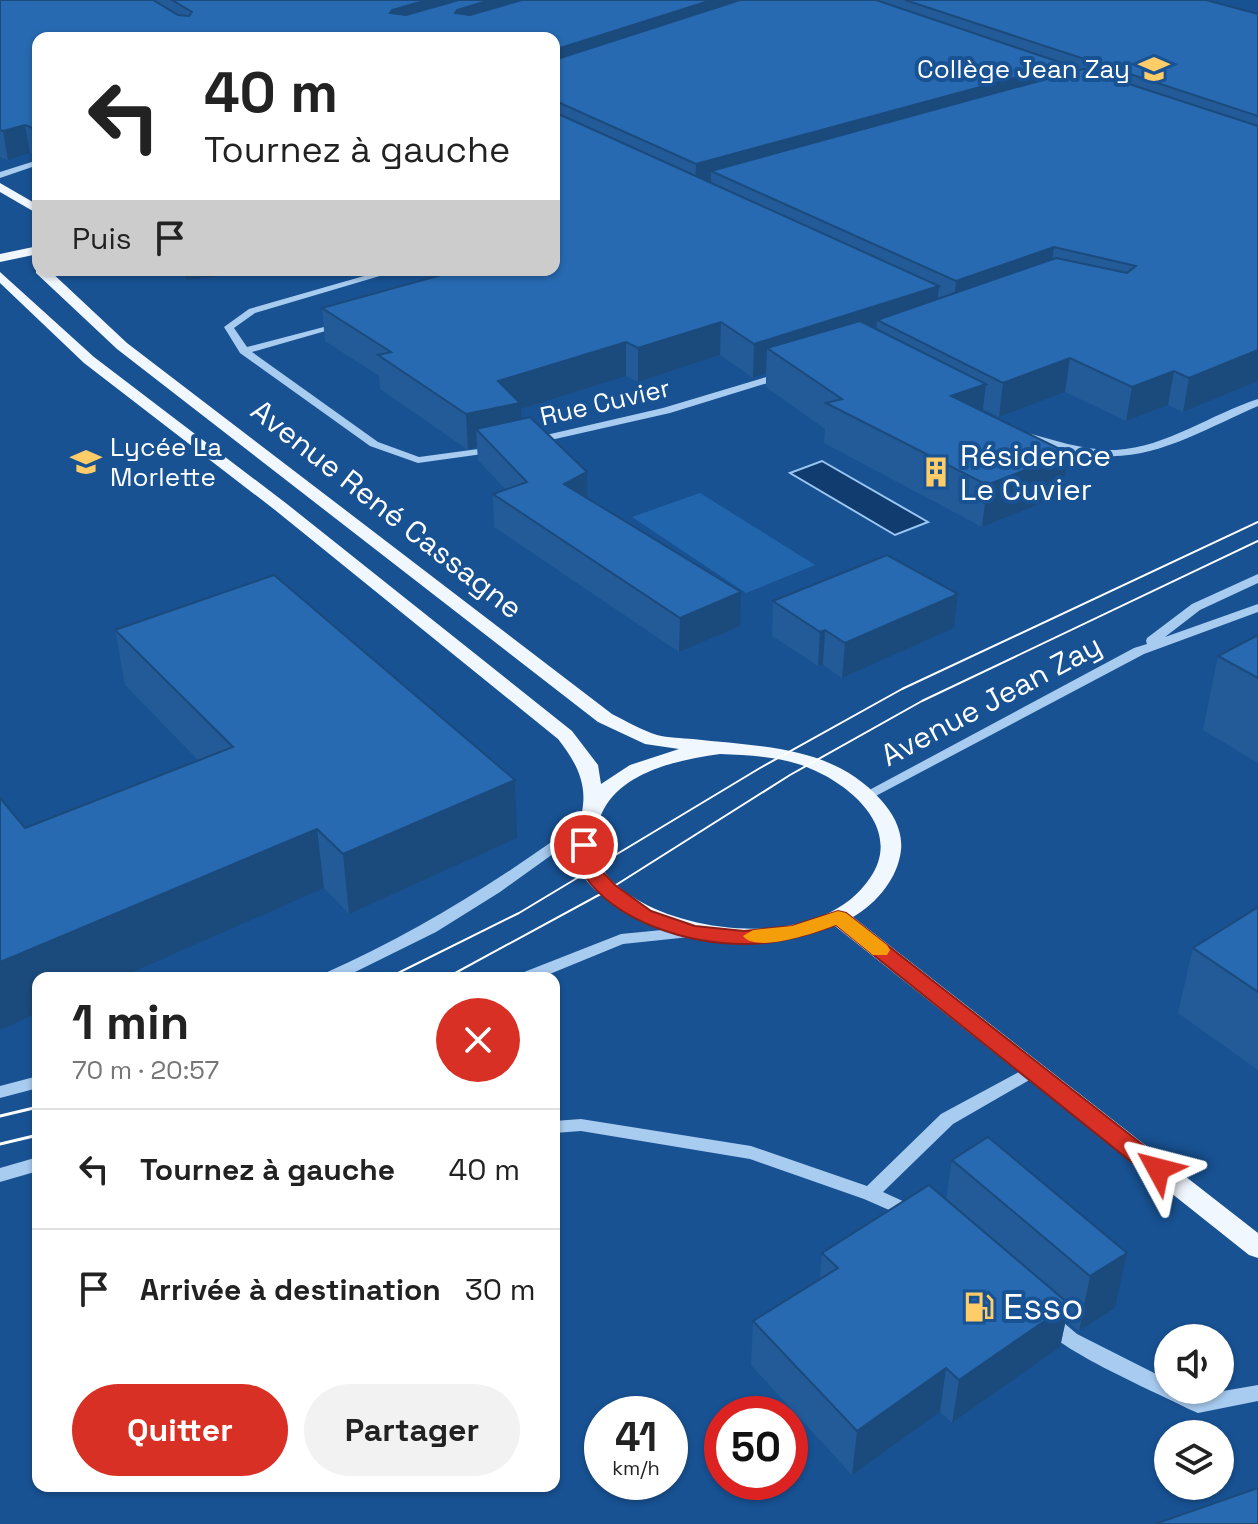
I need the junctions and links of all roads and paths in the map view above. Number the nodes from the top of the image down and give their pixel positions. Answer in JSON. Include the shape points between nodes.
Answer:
{"nodes":[{"id":1,"x":32,"y":164,"type":"edge"},
{"id":2,"x":0,"y":175,"type":"edge"},
{"id":3,"x":0,"y":187,"type":"edge"},
{"id":4,"x":32,"y":206,"type":"edge"},
{"id":5,"x":32,"y":251,"type":"edge"},
{"id":6,"x":0,"y":258,"type":"edge"},
{"id":7,"x":0,"y":276,"type":"edge"},
{"id":8,"x":47,"y":276,"type":"edge"},
{"id":9,"x":374,"y":276,"type":"edge"},
{"id":10,"x":345,"y":323,"type":"edge"},
{"id":11,"x":244,"y":351,"type":"junction"},
{"id":12,"x":800,"y":370,"type":"edge"},
{"id":13,"x":1258,"y":402,"type":"edge"},
{"id":14,"x":1010,"y":428,"type":"edge"},
{"id":15,"x":518,"y":445,"type":"edge"},
{"id":16,"x":504,"y":448,"type":"edge"},
{"id":17,"x":1258,"y":578,"type":"edge"},
{"id":18,"x":1258,"y":608,"type":"edge"},
{"id":19,"x":1139,"y":651,"type":"junction"},
{"id":20,"x":720,"y":748,"type":"junction"},
{"id":21,"x":867,"y":795,"type":"junction"},
{"id":22,"x":590,"y":815,"type":"junction"},
{"id":23,"x":838,"y":917,"type":"junction"},
{"id":24,"x":693,"y":932,"type":"junction"},
{"id":25,"x":344,"y":972,"type":"edge"},
{"id":26,"x":540,"y":972,"type":"edge"},
{"id":27,"x":1032,"y":1071,"type":"junction"},
{"id":28,"x":32,"y":1084,"type":"edge"},
{"id":29,"x":0,"y":1092,"type":"edge"},
{"id":30,"x":560,"y":1127,"type":"edge"},
{"id":31,"x":32,"y":1166,"type":"edge"},
{"id":32,"x":0,"y":1175,"type":"edge"},
{"id":33,"x":870,"y":1194,"type":"junction"},
{"id":34,"x":934,"y":1222,"type":"edge"},
{"id":35,"x":1258,"y":1248,"type":"edge"},
{"id":36,"x":1036,"y":1311,"type":"edge"},
{"id":37,"x":1154,"y":1382,"type":"edge"},
{"id":38,"x":1258,"y":1393,"type":"edge"},
{"id":39,"x":1234,"y":1397,"type":"edge"}],
"edges":[{"from":1,"to":2,"type":"street"},
{"from":3,"to":4,"type":"main road"},
{"from":5,"to":6,"type":"main road"},
{"from":7,"to":22,"type":"main road","via":[[89,360],[565,735],[588,765]]},
{"from":8,"to":20,"type":"main road","name":"Avenue René Cassagne","via":[[122,346],[605,718],[652,740]]},
{"from":9,"to":11,"type":"street","via":[[252,311],[229,327]]},
{"from":10,"to":11,"type":"street"},
{"from":11,"to":16,"type":"street","name":"Rue Cuvier","via":[[374,444],[418,460]]},
{"from":12,"to":15,"type":"street","name":"Rue Cuvier","via":[[666,411]]},
{"from":13,"to":14,"type":"street","via":[[1171,439],[1117,453],[1071,448]]},
{"from":17,"to":19,"type":"street","name":"Avenue Jean Zay","via":[[1196,607]]},
{"from":18,"to":19,"type":"street","name":"Avenue Jean Zay"},
{"from":19,"to":21,"type":"street","name":"Avenue Jean Zay"},
{"from":20,"to":21,"type":"main road","via":[[768,750],[814,762]]},
{"from":20,"to":22,"type":"main road","via":[[680,753],[643,766],[614,783]]},
{"from":21,"to":23,"type":"main road","via":[[885,819],[892,845],[886,872],[867,896]]},
{"from":22,"to":24,"type":"main road","via":[[584,845],[591,871],[644,915]]},
{"from":22,"to":25,"type":"street","via":[[485,897]]},
{"from":23,"to":24,"type":"main road","via":[[794,932],[744,937]]},
{"from":23,"to":27,"type":"main road"},
{"from":24,"to":26,"type":"street","via":[[621,939]]},
{"from":27,"to":33,"type":"street","via":[[947,1119]]},
{"from":27,"to":35,"type":"main road"},
{"from":28,"to":29,"type":"street"},
{"from":30,"to":33,"type":"street","via":[[581,1125],[751,1153]]},
{"from":31,"to":32,"type":"street"},
{"from":33,"to":34,"type":"street"},
{"from":36,"to":37,"type":"street","via":[[1070,1340]]},
{"from":38,"to":39,"type":"street"}]}
